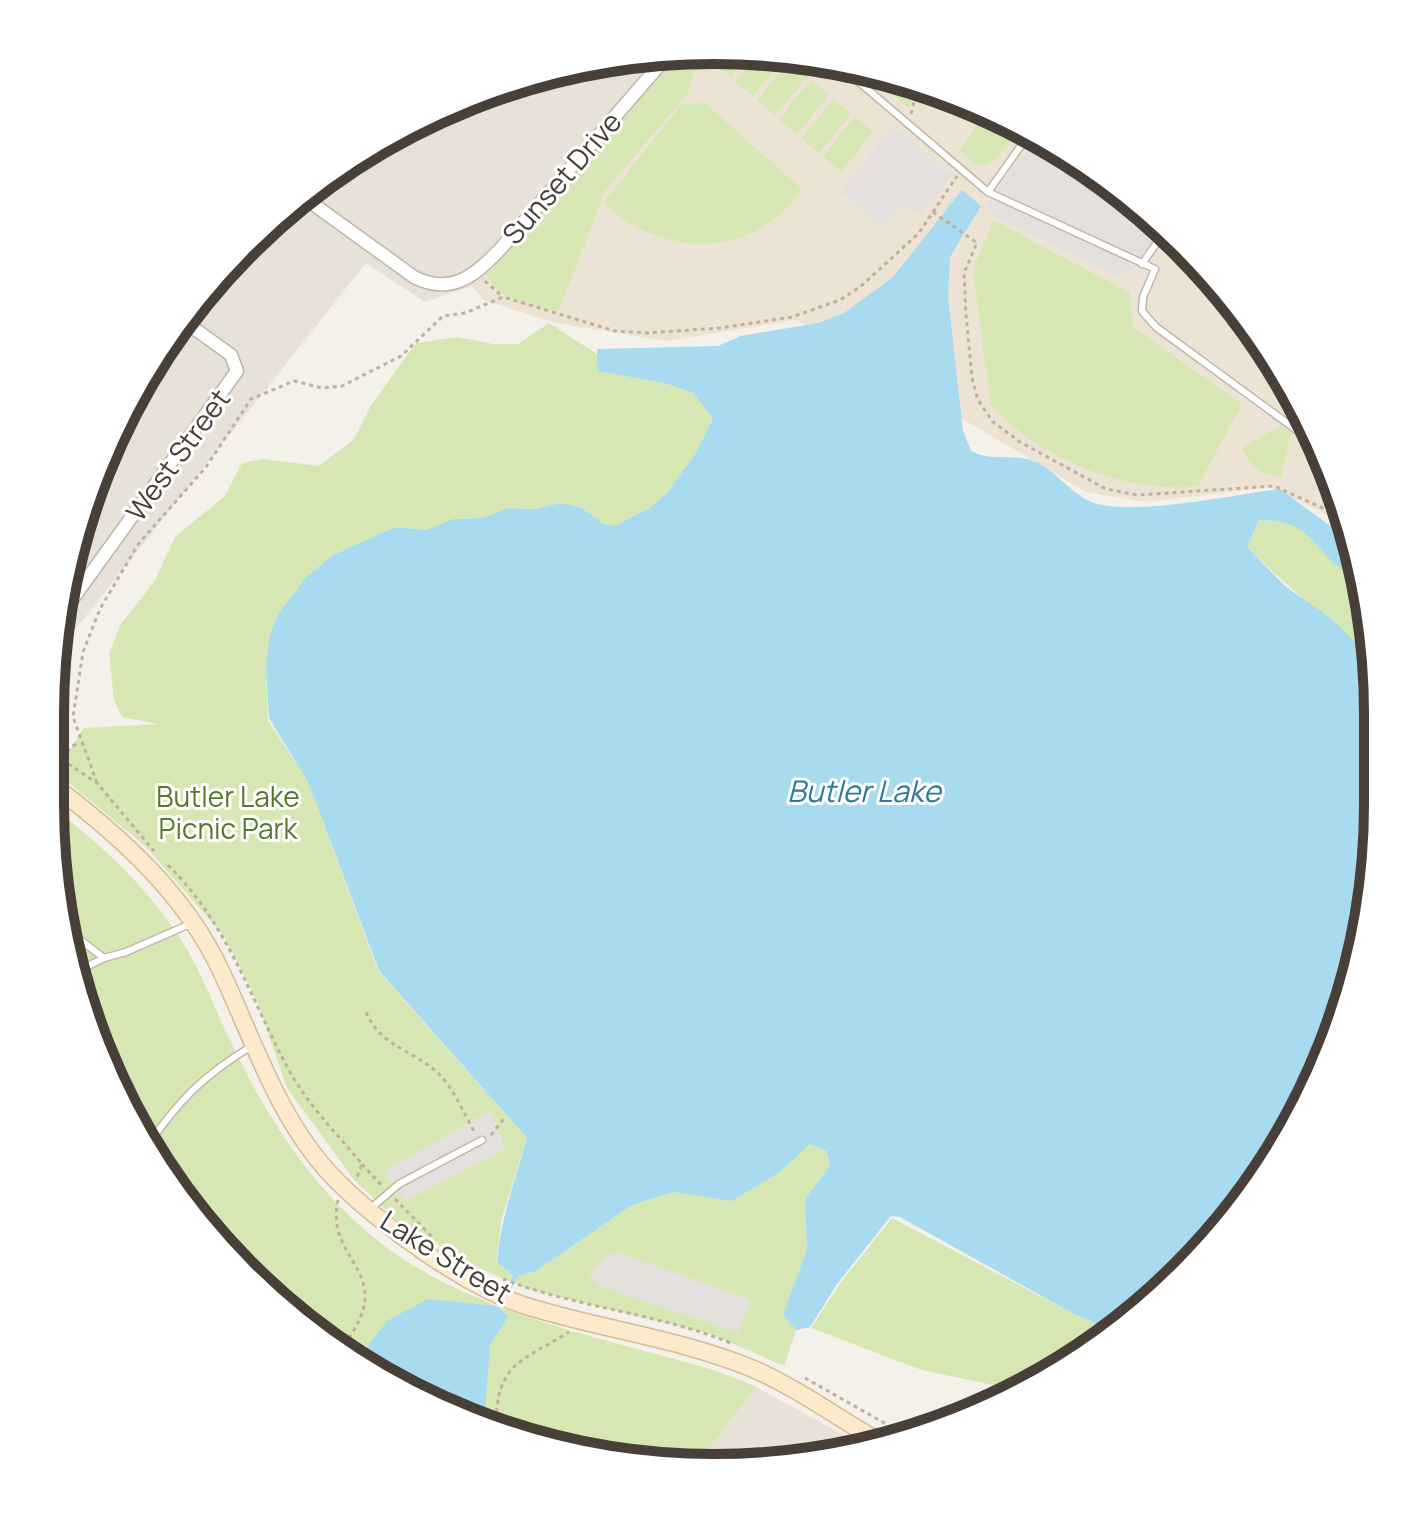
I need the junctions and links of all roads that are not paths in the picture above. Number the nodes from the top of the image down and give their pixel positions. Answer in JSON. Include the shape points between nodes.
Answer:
{"nodes":[{"id":1,"x":658,"y":67,"type":"edge"},
{"id":2,"x":856,"y":80,"type":"edge"},
{"id":3,"x":1023,"y":143,"type":"edge"},
{"id":4,"x":988,"y":192,"type":"junction"},
{"id":5,"x":312,"y":203,"type":"edge"},
{"id":6,"x":1159,"y":240,"type":"edge"},
{"id":7,"x":1142,"y":264,"type":"junction"},
{"id":8,"x":192,"y":327,"type":"edge"},
{"id":9,"x":1299,"y":432,"type":"edge"},
{"id":10,"x":75,"y":596,"type":"edge"},
{"id":11,"x":64,"y":794,"type":"edge"},
{"id":12,"x":193,"y":923,"type":"junction"},
{"id":13,"x":78,"y":938,"type":"edge"},
{"id":14,"x":104,"y":958,"type":"junction"},
{"id":15,"x":85,"y":969,"type":"edge"},
{"id":16,"x":252,"y":1046,"type":"junction"},
{"id":17,"x":155,"y":1136,"type":"edge"},
{"id":18,"x":482,"y":1140,"type":"road end"},
{"id":19,"x":369,"y":1209,"type":"junction"},
{"id":20,"x":865,"y":1436,"type":"edge"}],
"edges":[{"from":1,"to":5,"type":"street","name":"Sunset Drive","via":[[477,274],[444,285],[427,284]]},
{"from":2,"to":4,"type":"lane"},
{"from":3,"to":4,"type":"lane"},
{"from":4,"to":7,"type":"lane"},
{"from":6,"to":7,"type":"lane"},
{"from":7,"to":9,"type":"lane","via":[[1155,269],[1142,311],[1156,327]]},
{"from":8,"to":10,"type":"street","name":"West Street","via":[[231,355],[237,371]]},
{"from":11,"to":12,"type":"street","name":"Lake Street","via":[[144,862]]},
{"from":12,"to":14,"type":"lane"},
{"from":12,"to":16,"type":"street","name":"Lake Street","via":[[220,969]]},
{"from":13,"to":14,"type":"lane"},
{"from":14,"to":15,"type":"lane"},
{"from":16,"to":17,"type":"lane","via":[[190,1090]]},
{"from":16,"to":19,"type":"street","name":"Lake Street","via":[[306,1142],[335,1179]]},
{"from":18,"to":19,"type":"lane","via":[[387,1191]]},
{"from":19,"to":20,"type":"street","name":"Lake Street","via":[[405,1238],[478,1282],[574,1319],[754,1369]]}]}
